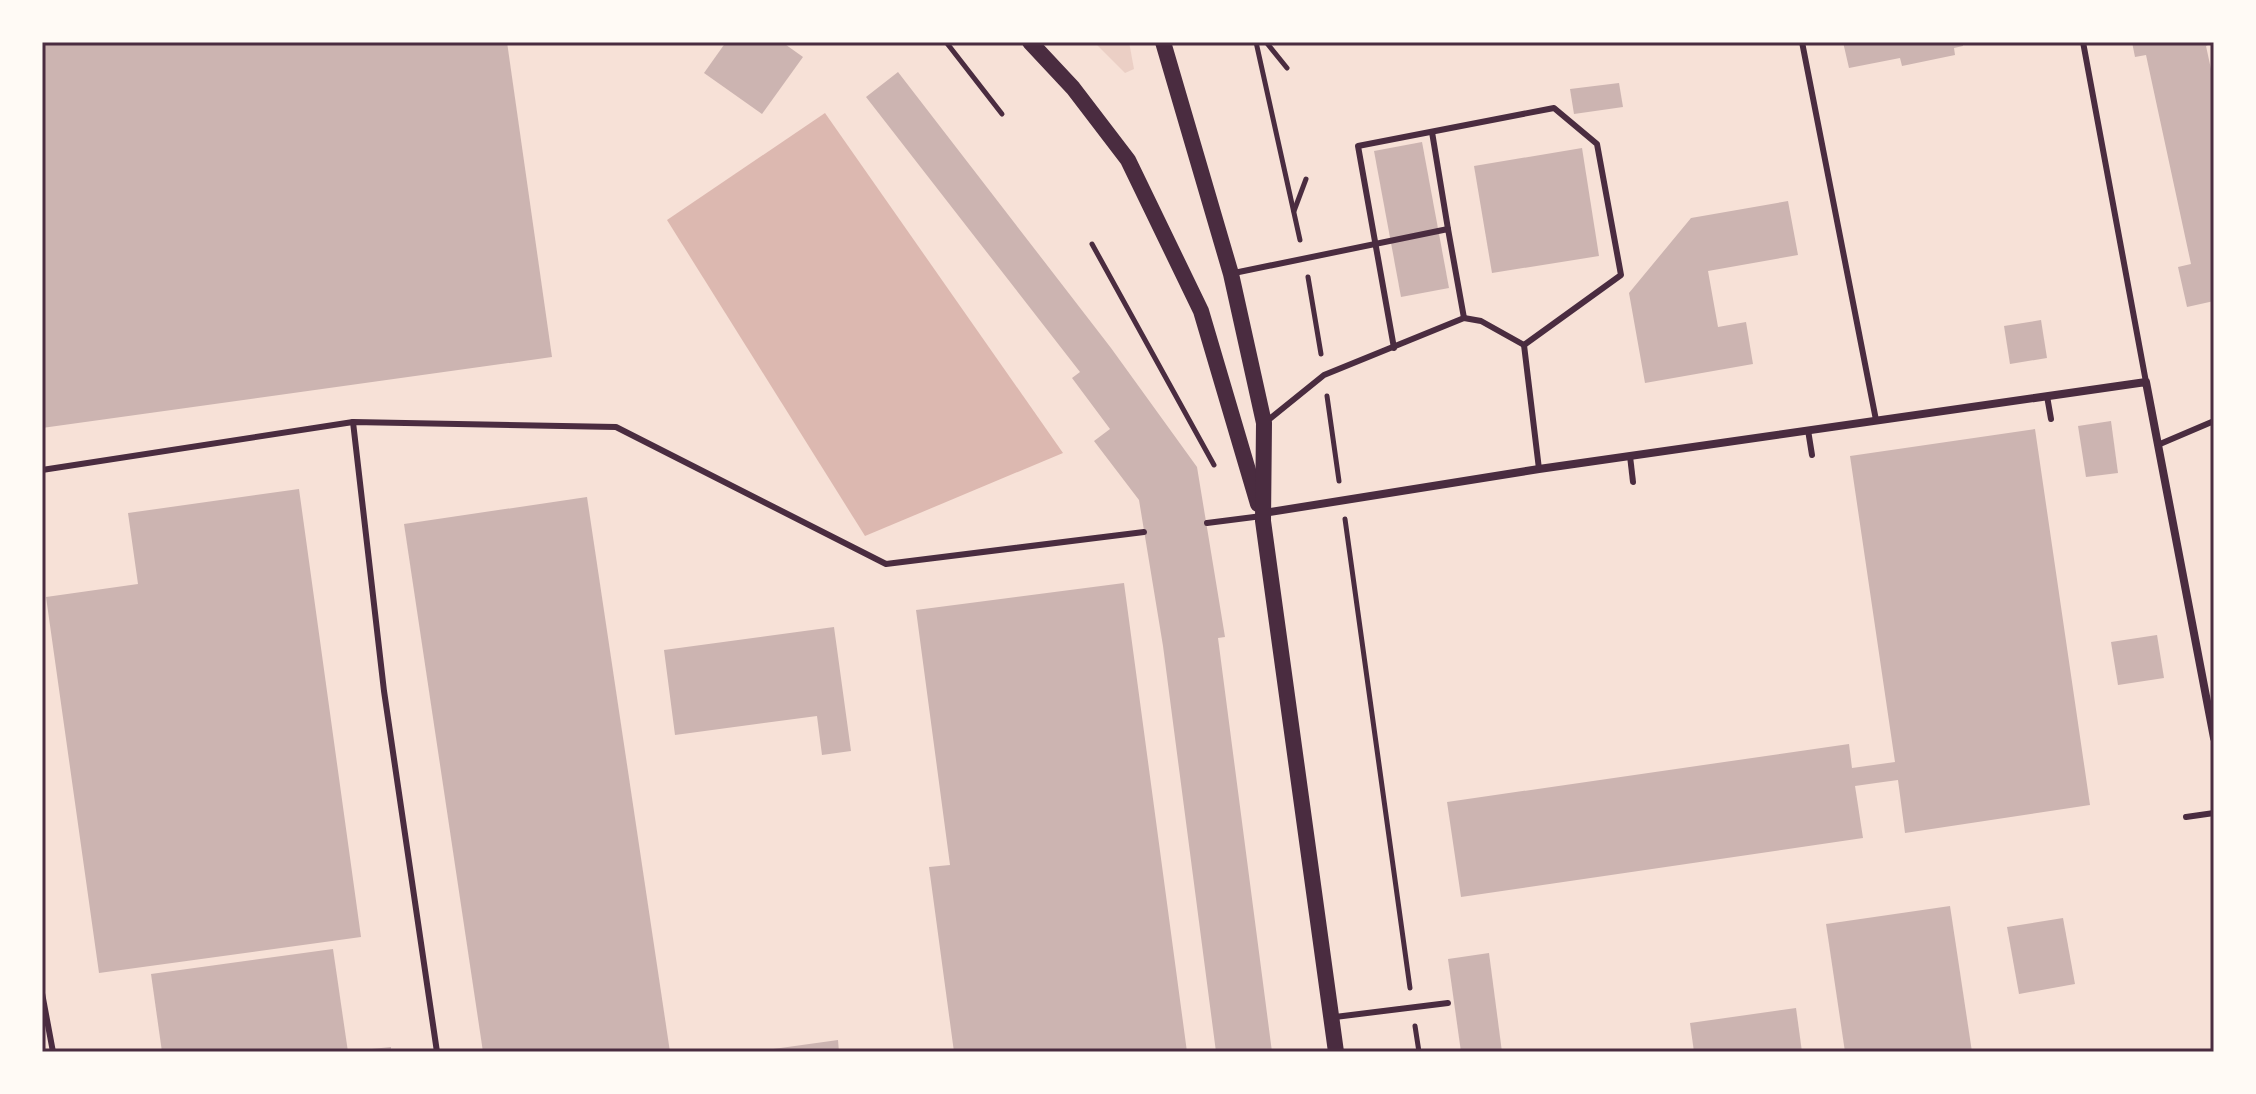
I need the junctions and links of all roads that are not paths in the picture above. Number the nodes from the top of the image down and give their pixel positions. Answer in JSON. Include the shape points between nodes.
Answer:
{"nodes":[{"id":1,"x":1030,"y":42,"type":"edge"},
{"id":2,"x":1163,"y":42,"type":"edge"},
{"id":3,"x":1802,"y":42,"type":"edge"},
{"id":4,"x":2083,"y":42,"type":"edge"},
{"id":5,"x":1432,"y":132,"type":"junction"},
{"id":6,"x":1448,"y":229,"type":"junction"},
{"id":7,"x":1376,"y":244,"type":"junction"},
{"id":8,"x":1231,"y":274,"type":"junction"},
{"id":9,"x":1464,"y":318,"type":"junction"},
{"id":10,"x":1524,"y":345,"type":"junction"},
{"id":11,"x":1394,"y":348,"type":"junction"},
{"id":12,"x":2146,"y":382,"type":"junction"},
{"id":13,"x":2047,"y":396,"type":"junction"},
{"id":14,"x":2051,"y":419,"type":"dead end"},
{"id":15,"x":1876,"y":420,"type":"junction"},
{"id":16,"x":2214,"y":421,"type":"edge"},
{"id":17,"x":353,"y":422,"type":"junction"},
{"id":18,"x":1264,"y":423,"type":"junction"},
{"id":19,"x":1808,"y":430,"type":"junction"},
{"id":20,"x":2160,"y":444,"type":"junction"},
{"id":21,"x":1812,"y":455,"type":"dead end"},
{"id":22,"x":1630,"y":456,"type":"junction"},
{"id":23,"x":1539,"y":469,"type":"junction"},
{"id":24,"x":42,"y":470,"type":"edge"},
{"id":25,"x":1633,"y":482,"type":"dead end"},
{"id":26,"x":1263,"y":517,"type":"junction"},
{"id":27,"x":1207,"y":523,"type":"dead end"},
{"id":28,"x":1144,"y":532,"type":"dead end"},
{"id":29,"x":2212,"y":714,"type":"edge"},
{"id":30,"x":2214,"y":738,"type":"edge"},
{"id":31,"x":2214,"y":813,"type":"edge"},
{"id":32,"x":2186,"y":817,"type":"dead end"},
{"id":33,"x":42,"y":993,"type":"edge"},
{"id":34,"x":1448,"y":1003,"type":"dead end"},
{"id":35,"x":1331,"y":1017,"type":"junction"},
{"id":36,"x":53,"y":1052,"type":"edge"},
{"id":37,"x":437,"y":1052,"type":"edge"},
{"id":38,"x":1336,"y":1052,"type":"edge"}],
"edges":[{"from":1,"to":26,"type":"main road","via":[[1128,160],[1201,311]]},
{"from":2,"to":8,"type":"main road"},
{"from":3,"to":15,"type":"lane"},
{"from":4,"to":12,"type":"lane"},
{"from":5,"to":6,"type":"lane"},
{"from":5,"to":7,"type":"lane","via":[[1358,146]]},
{"from":5,"to":10,"type":"lane","via":[[1554,108],[1597,144],[1621,275]]},
{"from":6,"to":7,"type":"lane"},
{"from":6,"to":9,"type":"lane"},
{"from":7,"to":8,"type":"lane"},
{"from":7,"to":11,"type":"lane"},
{"from":8,"to":18,"type":"main road"},
{"from":9,"to":10,"type":"lane","via":[[1481,321]]},
{"from":9,"to":11,"type":"lane"},
{"from":10,"to":23,"type":"lane"},
{"from":11,"to":18,"type":"lane","via":[[1324,375]]},
{"from":12,"to":13,"type":"street"},
{"from":12,"to":20,"type":"street"},
{"from":13,"to":14,"type":"lane"},
{"from":13,"to":15,"type":"street"},
{"from":15,"to":19,"type":"street"},
{"from":16,"to":20,"type":"lane"},
{"from":17,"to":24,"type":"lane"},
{"from":17,"to":28,"type":"lane","via":[[616,427],[886,564]]},
{"from":17,"to":37,"type":"lane","via":[[384,691]]},
{"from":18,"to":26,"type":"main road"},
{"from":19,"to":21,"type":"lane"},
{"from":19,"to":22,"type":"street"},
{"from":20,"to":29,"type":"street"},
{"from":22,"to":23,"type":"street"},
{"from":22,"to":25,"type":"lane"},
{"from":23,"to":26,"type":"street"},
{"from":26,"to":27,"type":"lane"},
{"from":26,"to":35,"type":"main road"},
{"from":29,"to":30,"type":"street"},
{"from":31,"to":32,"type":"lane"},
{"from":33,"to":36,"type":"lane"},
{"from":34,"to":35,"type":"lane"},
{"from":35,"to":38,"type":"main road"}]}
